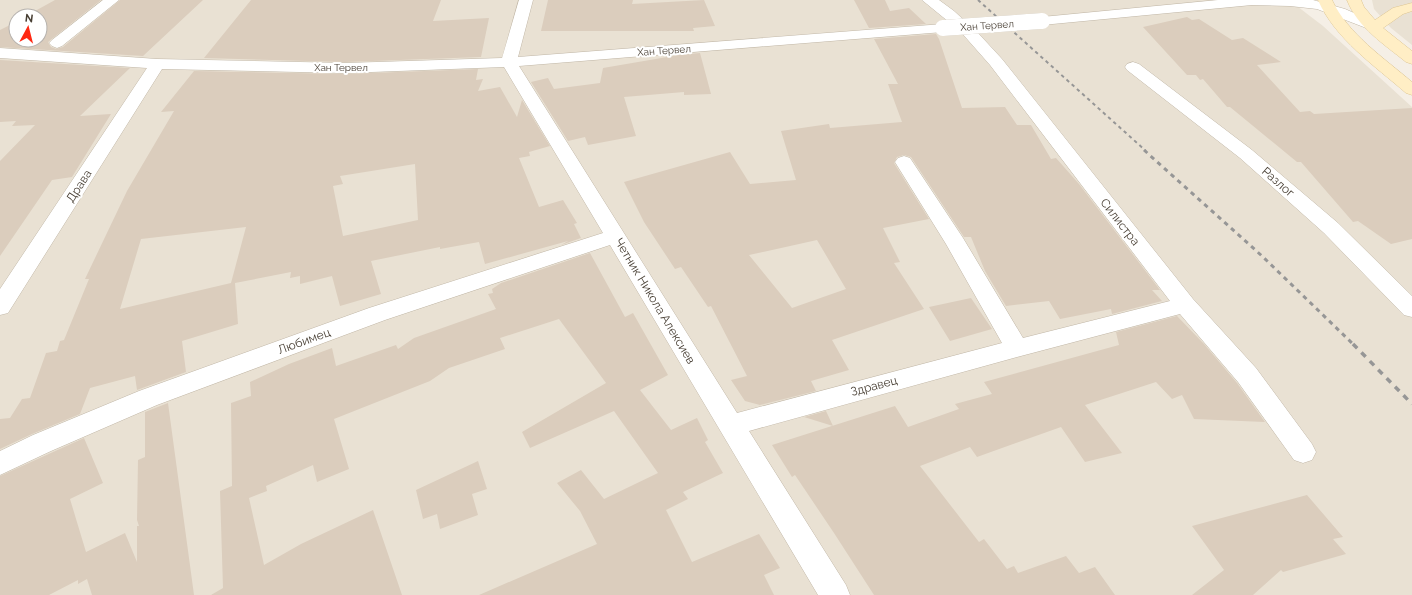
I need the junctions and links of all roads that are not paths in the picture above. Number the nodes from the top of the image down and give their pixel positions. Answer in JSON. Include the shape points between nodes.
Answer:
{"nodes":[{"id":1,"x":112,"y":0,"type":"edge"},
{"id":2,"x":526,"y":0,"type":"edge"},
{"id":3,"x":929,"y":0,"type":"edge"},
{"id":4,"x":1354,"y":0,"type":"edge"},
{"id":5,"x":1323,"y":2,"type":"edge"},
{"id":6,"x":1412,"y":7,"type":"edge"},
{"id":7,"x":1374,"y":27,"type":"junction"},
{"id":8,"x":57,"y":43,"type":"dead end"},
{"id":9,"x":0,"y":53,"type":"edge"},
{"id":10,"x":1412,"y":59,"type":"edge"},
{"id":11,"x":509,"y":62,"type":"junction"},
{"id":12,"x":157,"y":64,"type":"junction"},
{"id":13,"x":1133,"y":67,"type":"dead end"},
{"id":14,"x":1412,"y":90,"type":"edge"},
{"id":15,"x":904,"y":162,"type":"dead end"},
{"id":16,"x":615,"y":236,"type":"junction"},
{"id":17,"x":1185,"y":305,"type":"junction"},
{"id":18,"x":0,"y":307,"type":"edge"},
{"id":19,"x":1412,"y":309,"type":"edge"},
{"id":20,"x":1017,"y":348,"type":"junction"},
{"id":21,"x":731,"y":425,"type":"junction"},
{"id":22,"x":1303,"y":452,"type":"dead end"},
{"id":23,"x":0,"y":464,"type":"edge"},
{"id":24,"x":835,"y":595,"type":"edge"}],
"edges":[{"from":1,"to":8,"type":"street"},
{"from":2,"to":11,"type":"street"},
{"from":3,"to":17,"type":"street","name":"Силистра","via":[[948,12],[982,46]]},
{"from":4,"to":7,"type":"main road","via":[[1356,7]]},
{"from":5,"to":7,"type":"street","name":"Хан Тервел"},
{"from":5,"to":11,"type":"street","name":"Хан Тервел","bridge":true,"via":[[1252,1],[1042,21]]},
{"from":5,"to":14,"type":"main road","via":[[1342,27]]},
{"from":6,"to":7,"type":"main road","via":[[1398,11]]},
{"from":7,"to":10,"type":"main road"},
{"from":9,"to":12,"type":"street","name":"Хан Тервел"},
{"from":11,"to":12,"type":"street","name":"Хан Тервел","via":[[345,68]]},
{"from":11,"to":16,"type":"street","name":"Четник Никола Алексиев"},
{"from":12,"to":18,"type":"street","name":"Драва"},
{"from":13,"to":19,"type":"street","name":"Разлог","via":[[1280,183],[1331,228]]},
{"from":15,"to":20,"type":"street","via":[[956,243]]},
{"from":16,"to":21,"type":"street","name":"Четник Никола Алексиев"},
{"from":16,"to":23,"type":"street","name":"Любимец","via":[[377,314],[148,398],[42,443]]},
{"from":17,"to":20,"type":"street","name":"Здравец"},
{"from":17,"to":22,"type":"street","name":"Силистра","via":[[1247,375]]},
{"from":20,"to":21,"type":"street","name":"Здравец"},
{"from":21,"to":24,"type":"street","name":"Четник Никола Алексиев"}]}
